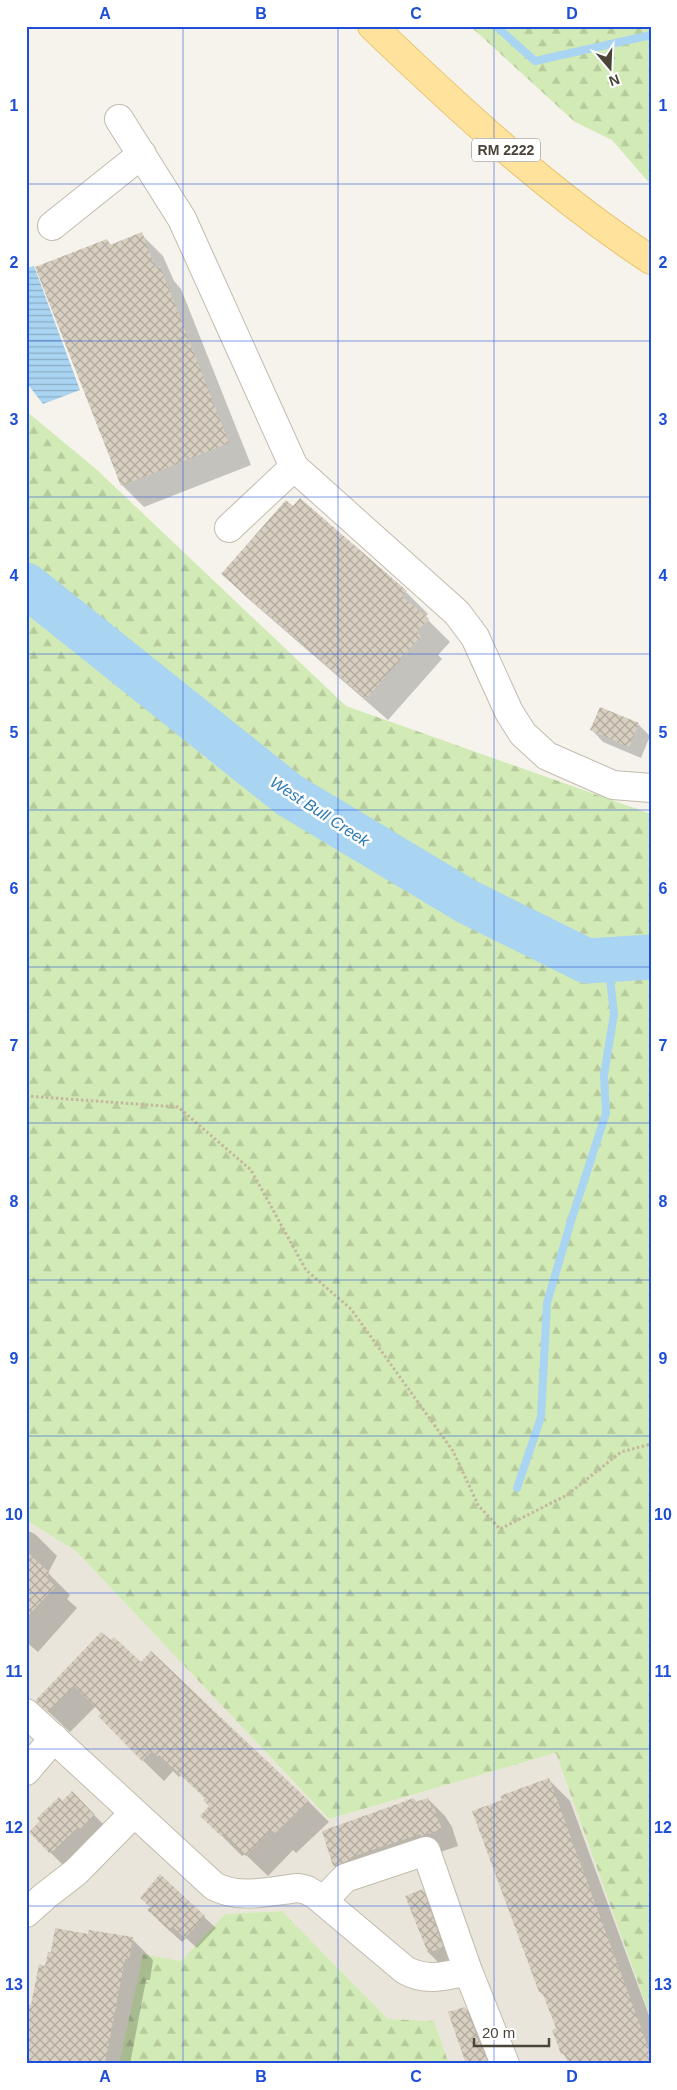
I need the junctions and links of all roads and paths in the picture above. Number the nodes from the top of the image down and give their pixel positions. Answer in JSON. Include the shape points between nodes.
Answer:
{"nodes":[{"id":1,"x":372,"y":26,"type":"edge"},
{"id":2,"x":119,"y":119,"type":"dead end"},
{"id":3,"x":142,"y":154,"type":"junction"},
{"id":4,"x":52,"y":226,"type":"dead end"},
{"id":5,"x":651,"y":260,"type":"edge"},
{"id":6,"x":294,"y":467,"type":"junction"},
{"id":7,"x":230,"y":528,"type":"dead end"},
{"id":8,"x":651,"y":788,"type":"edge"},
{"id":9,"x":26,"y":1096,"type":"edge"},
{"id":10,"x":651,"y":1444,"type":"edge"},
{"id":11,"x":26,"y":1713,"type":"edge"},
{"id":12,"x":54,"y":1738,"type":"junction"},
{"id":13,"x":26,"y":1771,"type":"edge"},
{"id":14,"x":134,"y":1813,"type":"junction"},
{"id":15,"x":323,"y":1901,"type":"junction"},
{"id":16,"x":26,"y":1913,"type":"edge"},
{"id":17,"x":468,"y":1971,"type":"junction"},
{"id":18,"x":504,"y":2064,"type":"edge"}],
"edges":[{"from":1,"to":5,"type":"main road","number":"RM 2222","via":[[538,177]]},
{"from":2,"to":3,"type":"lane"},
{"from":3,"to":4,"type":"lane"},
{"from":3,"to":6,"type":"lane","via":[[182,219]]},
{"from":6,"to":7,"type":"lane"},
{"from":6,"to":8,"type":"lane","via":[[457,613],[475,637],[509,712],[523,734],[547,756],[613,785]]},
{"from":9,"to":10,"type":"path","via":[[178,1107],[251,1170],[306,1270],[350,1309],[453,1451],[478,1505],[500,1529],[567,1495],[621,1452]]},
{"from":11,"to":12,"type":"lane"},
{"from":12,"to":13,"type":"lane"},
{"from":12,"to":14,"type":"lane"},
{"from":14,"to":15,"type":"lane","via":[[214,1886],[224,1891],[234,1894],[298,1888]]},
{"from":14,"to":16,"type":"lane","via":[[76,1872]]},
{"from":15,"to":17,"type":"lane","via":[[412,1974],[436,1978]]},
{"from":15,"to":17,"type":"lane","via":[[345,1878],[426,1851]]},
{"from":17,"to":18,"type":"lane"}]}
